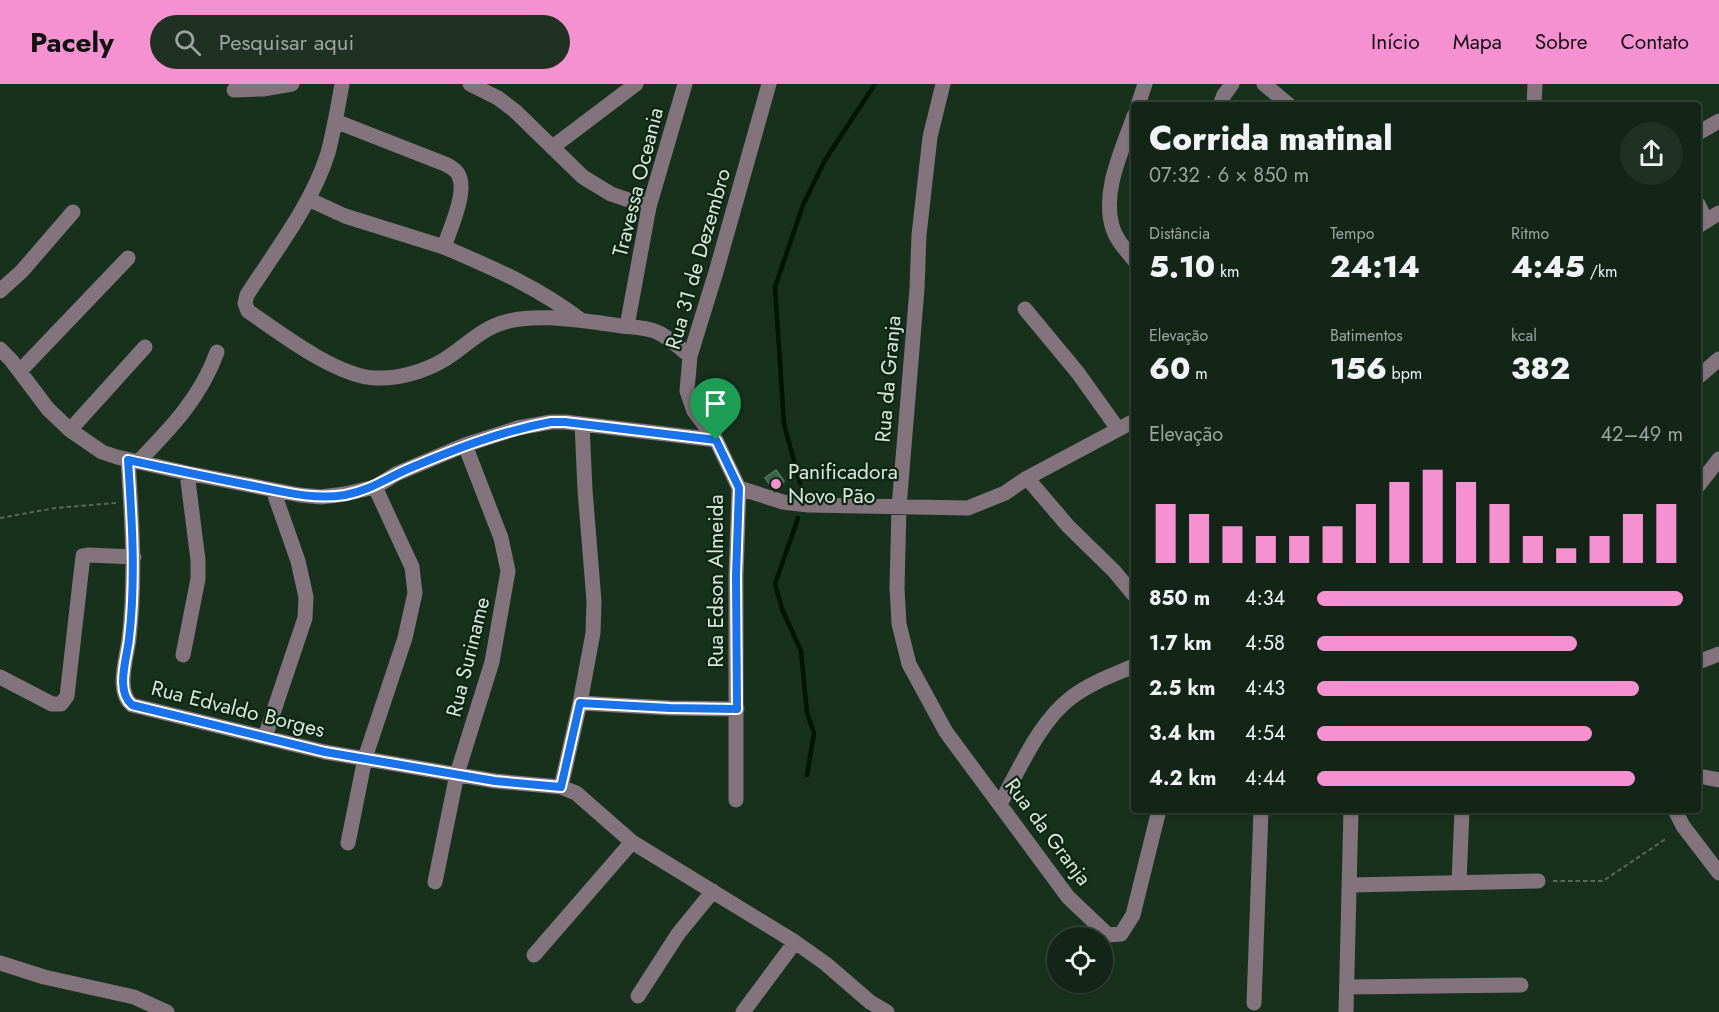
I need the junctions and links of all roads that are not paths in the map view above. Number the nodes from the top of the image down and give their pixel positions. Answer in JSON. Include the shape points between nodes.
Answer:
{"nodes":[{"id":1,"x":292,"y":84,"type":"edge"},
{"id":2,"x":342,"y":84,"type":"edge"},
{"id":3,"x":470,"y":84,"type":"edge"},
{"id":4,"x":636,"y":84,"type":"edge"},
{"id":5,"x":685,"y":84,"type":"edge"},
{"id":6,"x":769,"y":84,"type":"edge"},
{"id":7,"x":943,"y":84,"type":"edge"},
{"id":8,"x":1145,"y":84,"type":"edge"},
{"id":9,"x":1232,"y":84,"type":"edge"},
{"id":10,"x":1264,"y":84,"type":"edge"},
{"id":11,"x":1535,"y":84,"type":"edge"},
{"id":12,"x":234,"y":90,"type":"dead end"},
{"id":13,"x":1139,"y":102,"type":"edge"},
{"id":14,"x":1222,"y":102,"type":"edge"},
{"id":15,"x":1285,"y":102,"type":"edge"},
{"id":16,"x":1534,"y":102,"type":"edge"},
{"id":17,"x":335,"y":121,"type":"junction"},
{"id":18,"x":1719,"y":121,"type":"edge"},
{"id":19,"x":1131,"y":125,"type":"edge"},
{"id":20,"x":1701,"y":131,"type":"edge"},
{"id":21,"x":554,"y":146,"type":"junction"},
{"id":22,"x":308,"y":199,"type":"junction"},
{"id":23,"x":649,"y":207,"type":"junction"},
{"id":24,"x":73,"y":212,"type":"dead end"},
{"id":25,"x":444,"y":247,"type":"junction"},
{"id":26,"x":1131,"y":257,"type":"edge"},
{"id":27,"x":128,"y":258,"type":"dead end"},
{"id":28,"x":0,"y":291,"type":"edge"},
{"id":29,"x":1025,"y":309,"type":"dead end"},
{"id":30,"x":581,"y":321,"type":"junction"},
{"id":31,"x":627,"y":326,"type":"junction"},
{"id":32,"x":145,"y":347,"type":"dead end"},
{"id":33,"x":0,"y":349,"type":"edge"},
{"id":34,"x":217,"y":352,"type":"dead end"},
{"id":35,"x":690,"y":356,"type":"junction"},
{"id":36,"x":1719,"y":359,"type":"edge"},
{"id":37,"x":20,"y":371,"type":"junction"},
{"id":38,"x":1701,"y":375,"type":"edge"},
{"id":39,"x":1131,"y":422,"type":"edge"},
{"id":40,"x":582,"y":424,"type":"junction"},
{"id":41,"x":1118,"y":429,"type":"junction"},
{"id":42,"x":70,"y":430,"type":"junction"},
{"id":43,"x":716,"y":440,"type":"junction"},
{"id":44,"x":465,"y":446,"type":"junction"},
{"id":45,"x":1719,"y":459,"type":"edge"},
{"id":46,"x":133,"y":461,"type":"junction"},
{"id":47,"x":187,"y":473,"type":"junction"},
{"id":48,"x":1027,"y":478,"type":"junction"},
{"id":49,"x":1701,"y":482,"type":"edge"},
{"id":50,"x":375,"y":487,"type":"junction"},
{"id":51,"x":739,"y":488,"type":"junction"},
{"id":52,"x":273,"y":490,"type":"junction"},
{"id":53,"x":899,"y":507,"type":"junction"},
{"id":54,"x":134,"y":557,"type":"junction"},
{"id":55,"x":1131,"y":591,"type":"edge"},
{"id":56,"x":1719,"y":654,"type":"edge"},
{"id":57,"x":183,"y":655,"type":"dead end"},
{"id":58,"x":1701,"y":661,"type":"edge"},
{"id":59,"x":1131,"y":667,"type":"edge"},
{"id":60,"x":0,"y":677,"type":"edge"},
{"id":61,"x":580,"y":703,"type":"junction"},
{"id":62,"x":737,"y":709,"type":"junction"},
{"id":63,"x":265,"y":737,"type":"junction"},
{"id":64,"x":365,"y":759,"type":"junction"},
{"id":65,"x":457,"y":774,"type":"junction"},
{"id":66,"x":1701,"y":777,"type":"edge"},
{"id":67,"x":1719,"y":780,"type":"edge"},
{"id":68,"x":561,"y":787,"type":"junction"},
{"id":69,"x":736,"y":800,"type":"dead end"},
{"id":70,"x":1000,"y":804,"type":"junction"},
{"id":71,"x":1158,"y":813,"type":"edge"},
{"id":72,"x":1261,"y":813,"type":"edge"},
{"id":73,"x":1351,"y":813,"type":"edge"},
{"id":74,"x":1462,"y":813,"type":"edge"},
{"id":75,"x":1676,"y":813,"type":"edge"},
{"id":76,"x":632,"y":842,"type":"junction"},
{"id":77,"x":348,"y":843,"type":"dead end"},
{"id":78,"x":1719,"y":873,"type":"edge"},
{"id":79,"x":1538,"y":881,"type":"road end"},
{"id":80,"x":435,"y":882,"type":"dead end"},
{"id":81,"x":1459,"y":883,"type":"junction"},
{"id":82,"x":1351,"y":885,"type":"junction"},
{"id":83,"x":713,"y":891,"type":"junction"},
{"id":84,"x":795,"y":942,"type":"junction"},
{"id":85,"x":534,"y":955,"type":"dead end"},
{"id":86,"x":0,"y":963,"type":"edge"},
{"id":87,"x":1521,"y":985,"type":"dead end"},
{"id":88,"x":1347,"y":987,"type":"junction"},
{"id":89,"x":638,"y":996,"type":"dead end"},
{"id":90,"x":1254,"y":1003,"type":"dead end"},
{"id":91,"x":866,"y":1007,"type":"edge"},
{"id":92,"x":167,"y":1012,"type":"edge"},
{"id":93,"x":743,"y":1012,"type":"edge"},
{"id":94,"x":887,"y":1012,"type":"edge"},
{"id":95,"x":1346,"y":1012,"type":"edge"}],
"edges":[{"from":1,"to":12,"type":"street"},
{"from":2,"to":17,"type":"street"},
{"from":3,"to":21,"type":"street","via":[[498,98]]},
{"from":4,"to":21,"type":"street"},
{"from":5,"to":23,"type":"street","name":"Travessa Oceania"},
{"from":6,"to":35,"type":"street","name":"Rua 31 de Dezembro"},
{"from":7,"to":53,"type":"street","name":"Rua da Granja","via":[[930,137],[919,235]]},
{"from":8,"to":13,"type":"street"},
{"from":9,"to":14,"type":"street"},
{"from":10,"to":15,"type":"street"},
{"from":11,"to":16,"type":"street"},
{"from":17,"to":22,"type":"street"},
{"from":17,"to":25,"type":"street","via":[[455,170],[462,186]]},
{"from":18,"to":20,"type":"street"},
{"from":19,"to":26,"type":"street","via":[[1109,199],[1113,229]]},
{"from":21,"to":23,"type":"street","via":[[597,187]]},
{"from":22,"to":25,"type":"street","via":[[345,216]]},
{"from":22,"to":30,"type":"street","via":[[245,303],[248,311],[303,349],[340,368],[375,378],[411,373],[441,362],[496,325],[530,318]]},
{"from":23,"to":31,"type":"street","name":"Travessa Oceania"},
{"from":24,"to":28,"type":"street"},
{"from":25,"to":30,"type":"street","via":[[534,288]]},
{"from":27,"to":37,"type":"street"},
{"from":29,"to":41,"type":"street"},
{"from":30,"to":31,"type":"street"},
{"from":31,"to":35,"type":"street","via":[[657,332]]},
{"from":32,"to":42,"type":"street"},
{"from":33,"to":37,"type":"street"},
{"from":34,"to":46,"type":"street","via":[[193,401]]},
{"from":35,"to":43,"type":"street","name":"Rua 31 de Dezembro","via":[[687,392],[694,411]]},
{"from":36,"to":38,"type":"street"},
{"from":37,"to":42,"type":"street","via":[[48,409]]},
{"from":39,"to":41,"type":"street"},
{"from":40,"to":43,"type":"street"},
{"from":40,"to":44,"type":"street","via":[[545,423]]},
{"from":40,"to":61,"type":"street","via":[[594,601],[593,633]]},
{"from":41,"to":48,"type":"street"},
{"from":42,"to":46,"type":"street","via":[[102,452]]},
{"from":43,"to":51,"type":"street","name":"Rua Edson Almeida"},
{"from":44,"to":50,"type":"street","via":[[396,474]]},
{"from":44,"to":65,"type":"street","name":"Rua Suriname","via":[[501,538],[508,571],[492,662]]},
{"from":45,"to":49,"type":"street"},
{"from":46,"to":47,"type":"street"},
{"from":46,"to":54,"type":"street","name":"Rua Edvaldo Borges"},
{"from":47,"to":52,"type":"street"},
{"from":47,"to":57,"type":"street","via":[[198,579]]},
{"from":48,"to":53,"type":"street","via":[[1005,493],[968,508]]},
{"from":48,"to":55,"type":"street"},
{"from":50,"to":52,"type":"street","via":[[321,497]]},
{"from":50,"to":64,"type":"street","via":[[412,567],[415,592],[405,638]]},
{"from":51,"to":53,"type":"street","via":[[783,502],[808,505]]},
{"from":51,"to":62,"type":"street","name":"Rua Edson Almeida"},
{"from":52,"to":63,"type":"street","via":[[306,597],[305,618]]},
{"from":53,"to":70,"type":"street","name":"Rua da Granja","via":[[899,624],[909,664],[946,732]]},
{"from":54,"to":60,"type":"street","via":[[83,556],[67,696],[61,704],[52,704]]},
{"from":54,"to":63,"type":"street","name":"Rua Edvaldo Borges","via":[[123,681],[128,701]]},
{"from":56,"to":58,"type":"street"},
{"from":59,"to":70,"type":"street","via":[[1081,691],[1058,709],[1042,729]]},
{"from":61,"to":62,"type":"street"},
{"from":61,"to":68,"type":"street"},
{"from":62,"to":69,"type":"street","name":"Rua Edson Almeida"},
{"from":63,"to":64,"type":"street","name":"Rua Edvaldo Borges"},
{"from":64,"to":65,"type":"street","name":"Rua Edvaldo Borges"},
{"from":64,"to":77,"type":"street"},
{"from":65,"to":68,"type":"street","name":"Rua Edvaldo Borges"},
{"from":65,"to":80,"type":"street","name":"Rua Suriname"},
{"from":66,"to":67,"type":"street"},
{"from":68,"to":76,"type":"street","via":[[576,793]]},
{"from":70,"to":71,"type":"street","name":"Rua da Granja","via":[[1068,897],[1108,936],[1121,934],[1133,915]]},
{"from":72,"to":90,"type":"street"},
{"from":73,"to":82,"type":"street"},
{"from":74,"to":81,"type":"street"},
{"from":75,"to":78,"type":"street"},
{"from":76,"to":83,"type":"street"},
{"from":76,"to":85,"type":"street"},
{"from":79,"to":81,"type":"street"},
{"from":81,"to":82,"type":"street"},
{"from":82,"to":88,"type":"street"},
{"from":83,"to":84,"type":"street"},
{"from":83,"to":89,"type":"street","via":[[678,934]]},
{"from":84,"to":91,"type":"street","via":[[826,964]]},
{"from":84,"to":93,"type":"street"},
{"from":86,"to":92,"type":"street","via":[[134,997]]},
{"from":87,"to":88,"type":"street"},
{"from":88,"to":95,"type":"street"},
{"from":91,"to":94,"type":"street"}]}
